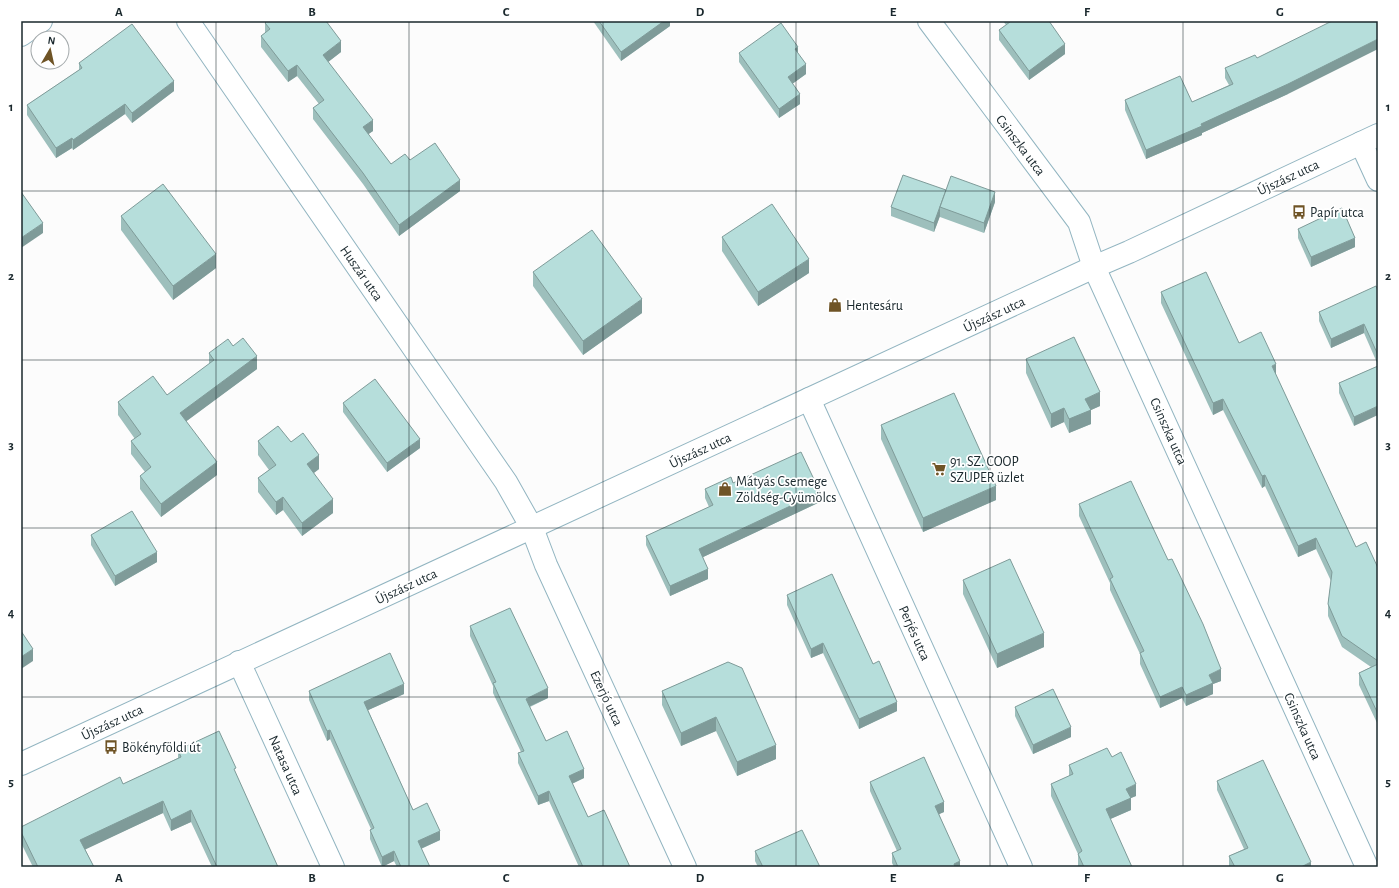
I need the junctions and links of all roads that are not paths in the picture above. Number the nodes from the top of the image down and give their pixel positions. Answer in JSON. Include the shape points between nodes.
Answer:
{"nodes":[{"id":1,"x":41,"y":21,"type":"edge"},
{"id":2,"x":188,"y":21,"type":"edge"},
{"id":3,"x":929,"y":21,"type":"edge"},
{"id":4,"x":21,"y":35,"type":"edge"},
{"id":5,"x":1369,"y":139,"type":"edge"},
{"id":6,"x":1378,"y":180,"type":"edge"},
{"id":7,"x":1094,"y":267,"type":"junction"},
{"id":8,"x":810,"y":399,"type":"junction"},
{"id":9,"x":532,"y":528,"type":"junction"},
{"id":10,"x":240,"y":662,"type":"junction"},
{"id":11,"x":21,"y":764,"type":"edge"},
{"id":12,"x":333,"y":867,"type":"edge"},
{"id":13,"x":684,"y":867,"type":"edge"},
{"id":14,"x":1021,"y":867,"type":"edge"},
{"id":15,"x":1367,"y":867,"type":"edge"}],
"edges":[{"from":1,"to":4,"type":"street"},
{"from":2,"to":9,"type":"street","name":"Huszár utca","via":[[506,482]]},
{"from":3,"to":7,"type":"street","name":"Csinszka utca","via":[[1079,222]]},
{"from":5,"to":6,"type":"street"},
{"from":5,"to":7,"type":"street","name":"Újszász utca"},
{"from":7,"to":8,"type":"street","name":"Újszász utca"},
{"from":7,"to":15,"type":"street","name":"Csinszka utca"},
{"from":8,"to":9,"type":"street","name":"Újszász utca"},
{"from":8,"to":14,"type":"street","name":"Perjés utca"},
{"from":9,"to":10,"type":"street","name":"Újszász utca"},
{"from":9,"to":13,"type":"street","name":"Ezerjó utca","via":[[546,565]]},
{"from":10,"to":11,"type":"street","name":"Újszász utca"},
{"from":10,"to":12,"type":"street","name":"Natasa utca"}]}
